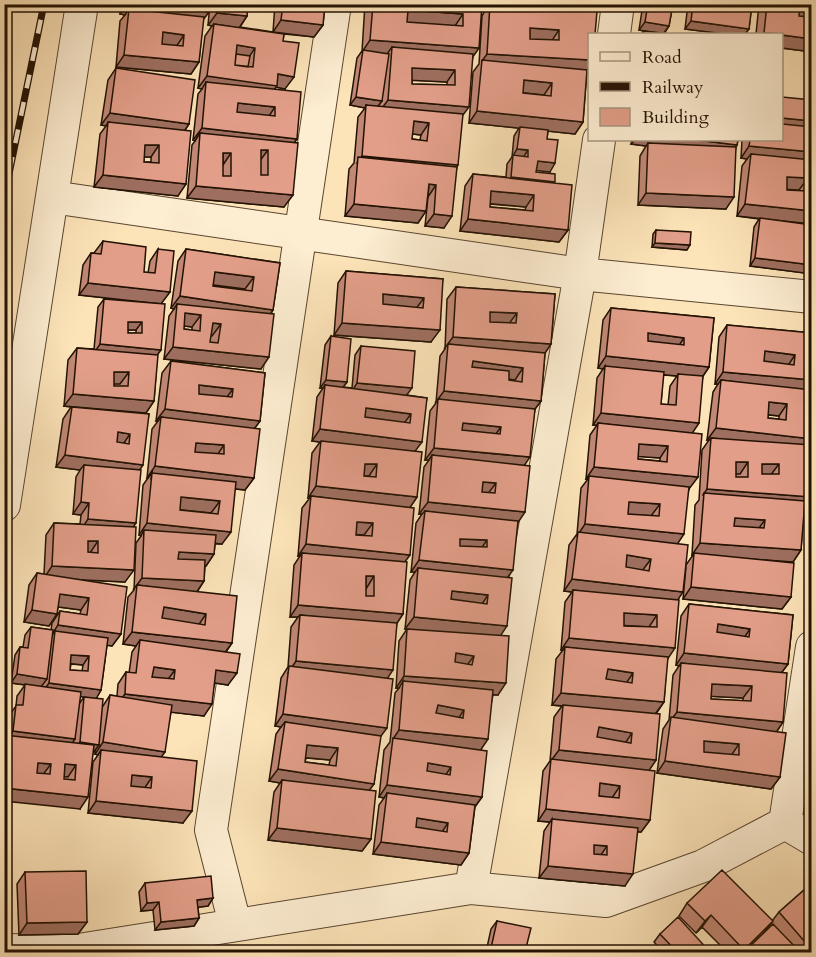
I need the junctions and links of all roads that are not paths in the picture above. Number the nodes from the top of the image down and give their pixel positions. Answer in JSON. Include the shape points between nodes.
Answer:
{"nodes":[{"id":1,"x":82,"y":4,"type":"edge"},
{"id":2,"x":335,"y":4,"type":"edge"},
{"id":3,"x":618,"y":4,"type":"edge"},
{"id":4,"x":614,"y":33,"type":"edge"},
{"id":5,"x":599,"y":141,"type":"edge"},
{"id":6,"x":51,"y":197,"type":"junction"},
{"id":7,"x":302,"y":232,"type":"junction"},
{"id":8,"x":580,"y":274,"type":"junction"},
{"id":9,"x":812,"y":297,"type":"edge"},
{"id":10,"x":4,"y":505,"type":"edge"},
{"id":11,"x":812,"y":646,"type":"edge"},
{"id":12,"x":785,"y":823,"type":"junction"},
{"id":13,"x":812,"y":839,"type":"edge"},
{"id":14,"x":471,"y":888,"type":"junction"},
{"id":15,"x":235,"y":924,"type":"junction"},
{"id":16,"x":4,"y":950,"type":"edge"}],
"edges":[{"from":1,"to":6,"type":"street"},
{"from":2,"to":7,"type":"street"},
{"from":3,"to":4,"type":"street"},
{"from":5,"to":8,"type":"street"},
{"from":6,"to":7,"type":"street"},
{"from":6,"to":10,"type":"street"},
{"from":7,"to":8,"type":"street"},
{"from":7,"to":15,"type":"street","via":[[211,830]]},
{"from":8,"to":9,"type":"street"},
{"from":8,"to":14,"type":"street"},
{"from":11,"to":12,"type":"street"},
{"from":12,"to":13,"type":"street"},
{"from":12,"to":14,"type":"street","via":[[703,866],[606,901]]},
{"from":14,"to":15,"type":"street"},
{"from":15,"to":16,"type":"street","via":[[72,951]]}]}
